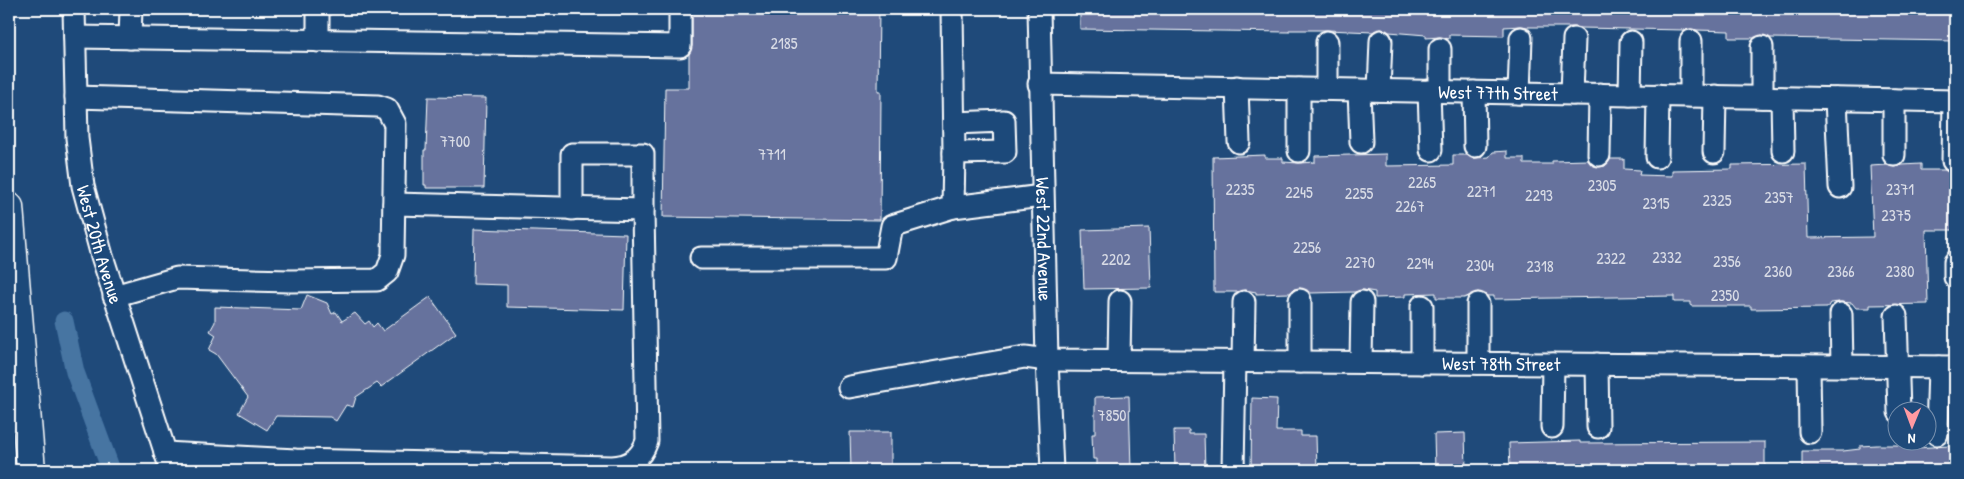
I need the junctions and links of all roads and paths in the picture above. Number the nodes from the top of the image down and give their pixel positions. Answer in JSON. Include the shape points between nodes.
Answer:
{"nodes":[{"id":1,"x":74,"y":9,"type":"edge"},
{"id":2,"x":131,"y":9,"type":"edge"},
{"id":3,"x":318,"y":9,"type":"edge"},
{"id":4,"x":680,"y":9,"type":"edge"},
{"id":5,"x":952,"y":9,"type":"edge"},
{"id":6,"x":1039,"y":9,"type":"edge"},
{"id":7,"x":75,"y":37,"type":"junction"},
{"id":8,"x":130,"y":38,"type":"junction"},
{"id":9,"x":1521,"y":38,"type":"dead end"},
{"id":10,"x":1574,"y":38,"type":"dead end"},
{"id":11,"x":1691,"y":40,"type":"dead end"},
{"id":12,"x":318,"y":41,"type":"junction"},
{"id":13,"x":1381,"y":41,"type":"dead end"},
{"id":14,"x":1327,"y":42,"type":"dead end"},
{"id":15,"x":1631,"y":42,"type":"dead end"},
{"id":16,"x":1762,"y":47,"type":"dead end"},
{"id":17,"x":1440,"y":48,"type":"dead end"},
{"id":18,"x":1040,"y":84,"type":"junction"},
{"id":19,"x":1237,"y":88,"type":"junction"},
{"id":20,"x":1299,"y":88,"type":"junction"},
{"id":21,"x":1327,"y":89,"type":"junction"},
{"id":22,"x":1369,"y":90,"type":"junction"},
{"id":23,"x":1434,"y":91,"type":"junction"},
{"id":24,"x":1474,"y":92,"type":"junction"},
{"id":25,"x":1519,"y":93,"type":"junction"},
{"id":26,"x":1572,"y":94,"type":"junction"},
{"id":27,"x":1600,"y":94,"type":"junction"},
{"id":28,"x":1630,"y":95,"type":"junction"},
{"id":29,"x":1658,"y":95,"type":"junction"},
{"id":30,"x":1691,"y":96,"type":"junction"},
{"id":31,"x":1715,"y":96,"type":"junction"},
{"id":32,"x":76,"y":97,"type":"junction"},
{"id":33,"x":1772,"y":97,"type":"junction"},
{"id":34,"x":1836,"y":98,"type":"junction"},
{"id":35,"x":1894,"y":100,"type":"junction"},
{"id":36,"x":1954,"y":101,"type":"edge"},
{"id":37,"x":954,"y":123,"type":"junction"},
{"id":38,"x":1239,"y":142,"type":"dead end"},
{"id":39,"x":1361,"y":142,"type":"dead end"},
{"id":40,"x":1475,"y":146,"type":"dead end"},
{"id":41,"x":1431,"y":150,"type":"dead end"},
{"id":42,"x":1299,"y":151,"type":"dead end"},
{"id":43,"x":1783,"y":151,"type":"dead end"},
{"id":44,"x":1714,"y":152,"type":"dead end"},
{"id":45,"x":954,"y":153,"type":"junction"},
{"id":46,"x":1599,"y":155,"type":"dead end"},
{"id":47,"x":1894,"y":155,"type":"dead end"},
{"id":48,"x":1657,"y":157,"type":"dead end"},
{"id":49,"x":1953,"y":161,"type":"dead end"},
{"id":50,"x":1840,"y":187,"type":"dead end"},
{"id":51,"x":1042,"y":196,"type":"junction"},
{"id":52,"x":394,"y":204,"type":"junction"},
{"id":53,"x":9,"y":207,"type":"edge"},
{"id":54,"x":953,"y":207,"type":"junction"},
{"id":55,"x":572,"y":209,"type":"junction"},
{"id":56,"x":642,"y":210,"type":"junction"},
{"id":57,"x":701,"y":258,"type":"dead end"},
{"id":58,"x":1955,"y":262,"type":"edge"},
{"id":59,"x":1955,"y":277,"type":"edge"},
{"id":60,"x":114,"y":296,"type":"junction"},
{"id":61,"x":1300,"y":300,"type":"dead end"},
{"id":62,"x":1120,"y":301,"type":"dead end"},
{"id":63,"x":1244,"y":302,"type":"dead end"},
{"id":64,"x":1362,"y":302,"type":"dead end"},
{"id":65,"x":1478,"y":304,"type":"dead end"},
{"id":66,"x":1422,"y":306,"type":"dead end"},
{"id":67,"x":1841,"y":314,"type":"dead end"},
{"id":68,"x":1896,"y":316,"type":"dead end"},
{"id":69,"x":1047,"y":360,"type":"junction"},
{"id":70,"x":1119,"y":360,"type":"junction"},
{"id":71,"x":1239,"y":361,"type":"junction"},
{"id":72,"x":1300,"y":362,"type":"junction"},
{"id":73,"x":1361,"y":362,"type":"junction"},
{"id":74,"x":1422,"y":362,"type":"junction"},
{"id":75,"x":1478,"y":363,"type":"junction"},
{"id":76,"x":1553,"y":364,"type":"junction"},
{"id":77,"x":1597,"y":364,"type":"junction"},
{"id":78,"x":1809,"y":366,"type":"junction"},
{"id":79,"x":1842,"y":366,"type":"junction"},
{"id":80,"x":1898,"y":367,"type":"junction"},
{"id":81,"x":1947,"y":367,"type":"edge"},
{"id":82,"x":23,"y":381,"type":"junction"},
{"id":83,"x":848,"y":387,"type":"dead end"},
{"id":84,"x":1899,"y":402,"type":"edge"},
{"id":85,"x":1552,"y":427,"type":"dead end"},
{"id":86,"x":1598,"y":427,"type":"dead end"},
{"id":87,"x":1810,"y":432,"type":"dead end"},
{"id":88,"x":1937,"y":434,"type":"dead end"},
{"id":89,"x":168,"y":462,"type":"edge"},
{"id":90,"x":31,"y":470,"type":"edge"},
{"id":91,"x":48,"y":470,"type":"edge"},
{"id":92,"x":1052,"y":470,"type":"edge"},
{"id":93,"x":1233,"y":470,"type":"edge"}],
"edges":[{"from":1,"to":7,"type":"street","name":"West 20th Avenue"},
{"from":2,"to":8,"type":"street"},
{"from":3,"to":12,"type":"street"},
{"from":4,"to":12,"type":"street","via":[[680,46]]},
{"from":5,"to":37,"type":"street"},
{"from":6,"to":18,"type":"street","name":"West 22nd Avenue"},
{"from":7,"to":8,"type":"street"},
{"from":7,"to":32,"type":"street","name":"West 20th Avenue"},
{"from":8,"to":12,"type":"street"},
{"from":9,"to":25,"type":"street"},
{"from":10,"to":26,"type":"street"},
{"from":11,"to":30,"type":"street"},
{"from":13,"to":22,"type":"street"},
{"from":14,"to":21,"type":"street"},
{"from":15,"to":28,"type":"street"},
{"from":16,"to":33,"type":"street"},
{"from":17,"to":23,"type":"street"},
{"from":18,"to":19,"type":"street","name":"West 77th Street"},
{"from":18,"to":51,"type":"street","name":"West 22nd Avenue"},
{"from":19,"to":20,"type":"street","name":"West 77th Street"},
{"from":19,"to":38,"type":"street"},
{"from":20,"to":21,"type":"street","name":"West 77th Street"},
{"from":20,"to":42,"type":"street"},
{"from":21,"to":22,"type":"street","name":"West 77th Street"},
{"from":22,"to":23,"type":"street","name":"West 77th Street"},
{"from":22,"to":39,"type":"street"},
{"from":23,"to":24,"type":"street","name":"West 77th Street"},
{"from":23,"to":41,"type":"street"},
{"from":24,"to":25,"type":"street","name":"West 77th Street"},
{"from":24,"to":40,"type":"street"},
{"from":25,"to":26,"type":"street","name":"West 77th Street"},
{"from":26,"to":27,"type":"street","name":"West 77th Street"},
{"from":27,"to":28,"type":"street","name":"West 77th Street"},
{"from":27,"to":46,"type":"street"},
{"from":28,"to":29,"type":"street","name":"West 77th Street"},
{"from":29,"to":30,"type":"street","name":"West 77th Street"},
{"from":29,"to":48,"type":"street"},
{"from":30,"to":31,"type":"street","name":"West 77th Street"},
{"from":31,"to":33,"type":"street","name":"West 77th Street"},
{"from":31,"to":44,"type":"street"},
{"from":32,"to":52,"type":"street","via":[[383,107],[390,113],[396,131]]},
{"from":32,"to":60,"type":"street","name":"West 20th Avenue","via":[[83,186]]},
{"from":33,"to":34,"type":"street","name":"West 77th Street"},
{"from":33,"to":43,"type":"street"},
{"from":34,"to":35,"type":"street","name":"West 77th Street"},
{"from":34,"to":50,"type":"street"},
{"from":35,"to":36,"type":"street","name":"West 77th Street"},
{"from":35,"to":47,"type":"street"},
{"from":36,"to":49,"type":"street"},
{"from":37,"to":45,"type":"street"},
{"from":37,"to":45,"type":"street","via":[[1004,121],[1005,152]]},
{"from":45,"to":54,"type":"street"},
{"from":51,"to":54,"type":"street"},
{"from":51,"to":69,"type":"street","name":"West 22nd Avenue"},
{"from":52,"to":55,"type":"street"},
{"from":52,"to":60,"type":"street","via":[[393,255],[387,272],[377,280],[177,278]]},
{"from":53,"to":82,"type":"highway"},
{"from":54,"to":57,"type":"street","via":[[892,226],[886,258]]},
{"from":55,"to":56,"type":"street"},
{"from":55,"to":56,"type":"street","via":[[572,154],[643,154]]},
{"from":56,"to":89,"type":"street","via":[[647,441],[638,458],[630,463],[622,467],[602,467],[296,460]]},
{"from":58,"to":59,"type":"street"},
{"from":60,"to":89,"type":"street","name":"West 20th Avenue"},
{"from":61,"to":72,"type":"street"},
{"from":62,"to":70,"type":"street"},
{"from":63,"to":71,"type":"street"},
{"from":64,"to":73,"type":"street"},
{"from":65,"to":75,"type":"street"},
{"from":66,"to":74,"type":"street"},
{"from":67,"to":79,"type":"street"},
{"from":68,"to":80,"type":"street"},
{"from":69,"to":70,"type":"street","name":"West 78th Street"},
{"from":69,"to":83,"type":"street","name":"West 78th Street","via":[[1025,357]]},
{"from":69,"to":92,"type":"street","name":"West 22nd Avenue"},
{"from":70,"to":71,"type":"street","name":"West 78th Street"},
{"from":71,"to":72,"type":"street","name":"West 78th Street"},
{"from":71,"to":93,"type":"street"},
{"from":72,"to":73,"type":"street","name":"West 78th Street"},
{"from":73,"to":74,"type":"street","name":"West 78th Street"},
{"from":74,"to":75,"type":"street","name":"West 78th Street"},
{"from":75,"to":76,"type":"street","name":"West 78th Street"},
{"from":76,"to":77,"type":"street","name":"West 78th Street"},
{"from":76,"to":85,"type":"street"},
{"from":77,"to":78,"type":"street","name":"West 78th Street"},
{"from":77,"to":86,"type":"street"},
{"from":78,"to":79,"type":"street","name":"West 78th Street"},
{"from":78,"to":87,"type":"street"},
{"from":79,"to":80,"type":"street","name":"West 78th Street"},
{"from":80,"to":81,"type":"street","name":"West 78th Street"},
{"from":80,"to":84,"type":"street"},
{"from":81,"to":88,"type":"street"},
{"from":82,"to":90,"type":"highway"},
{"from":82,"to":91,"type":"highway"}]}
